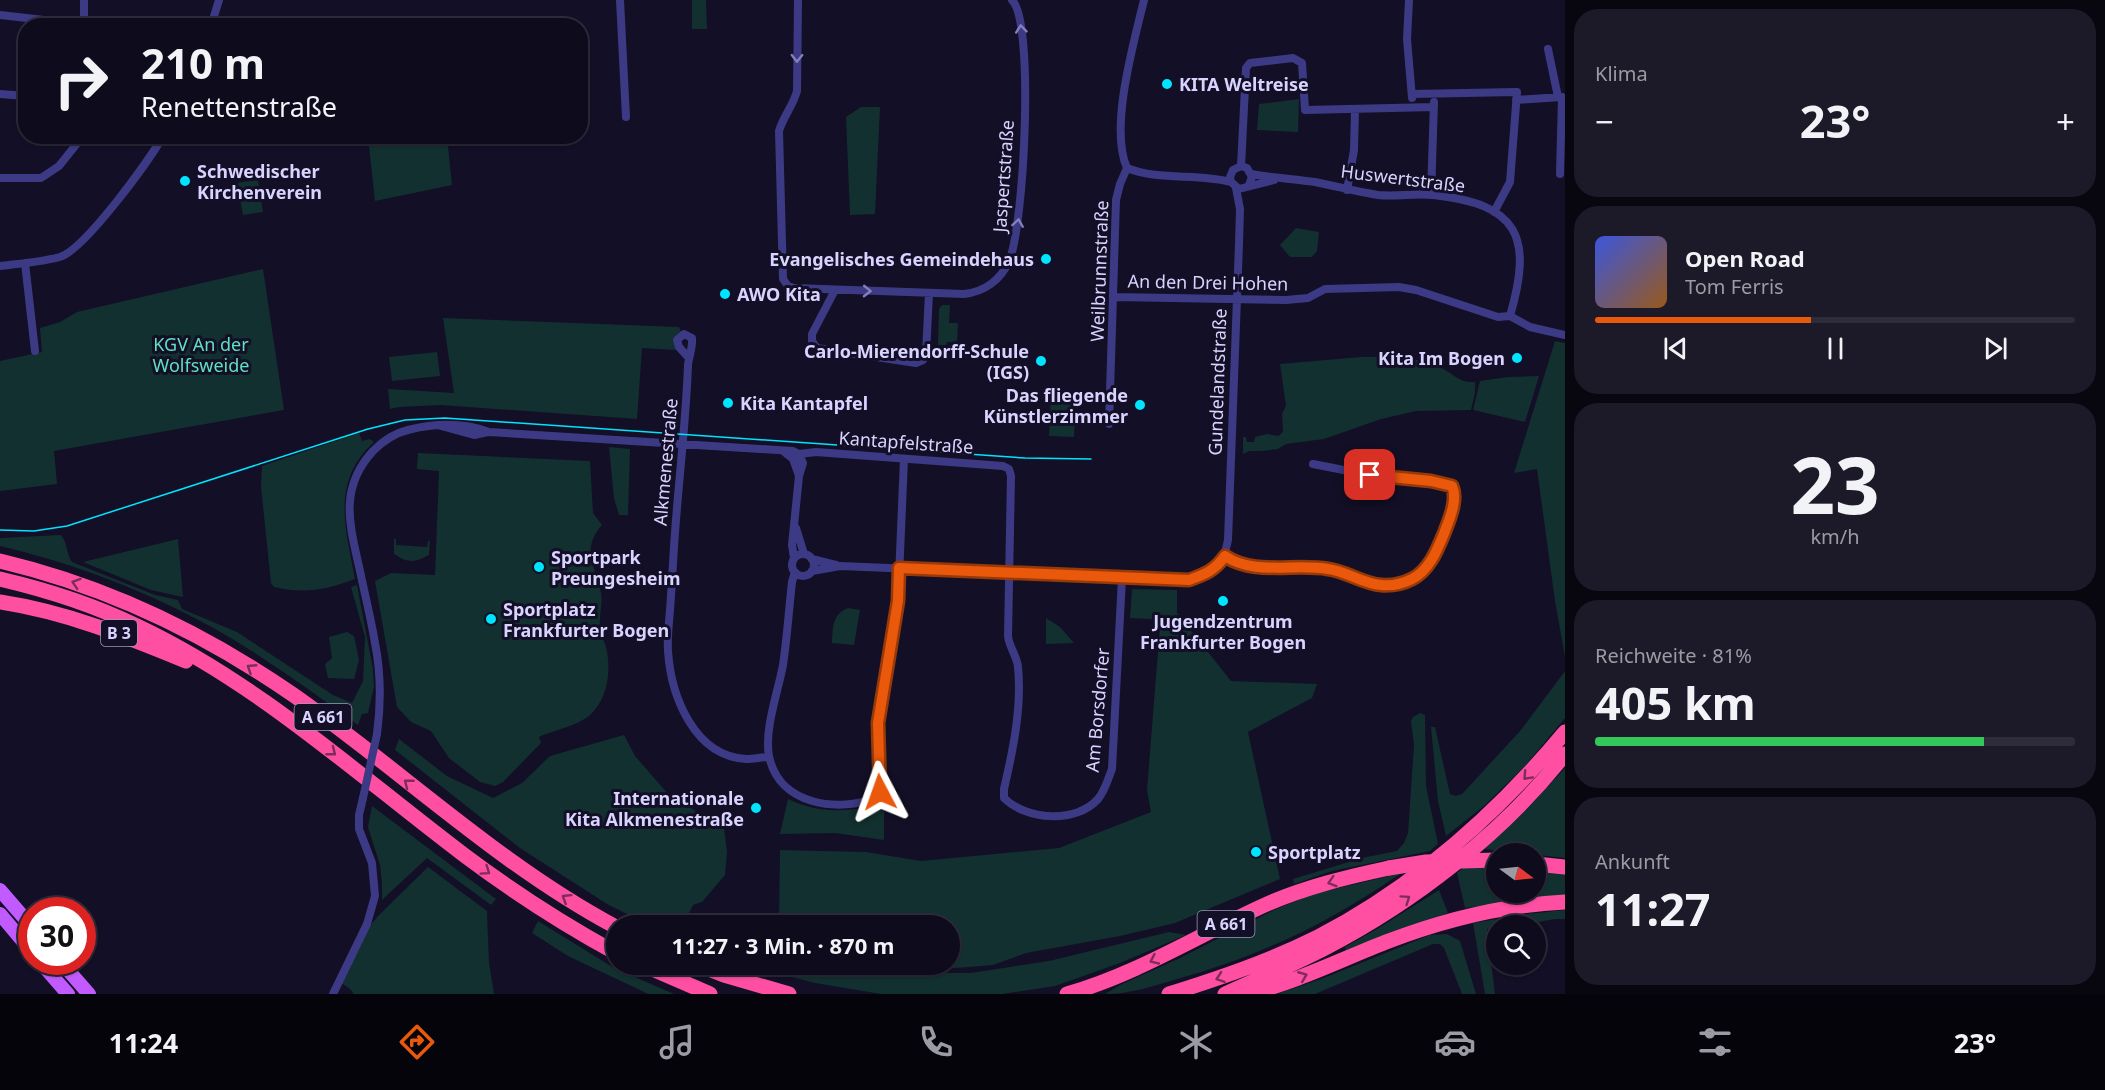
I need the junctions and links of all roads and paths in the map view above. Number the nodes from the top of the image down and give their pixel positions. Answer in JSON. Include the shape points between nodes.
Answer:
{"nodes":[{"id":1,"x":84,"y":0,"type":"edge"},
{"id":2,"x":219,"y":0,"type":"edge"},
{"id":3,"x":620,"y":0,"type":"edge"},
{"id":4,"x":798,"y":0,"type":"edge"},
{"id":5,"x":1012,"y":0,"type":"edge"},
{"id":6,"x":1144,"y":0,"type":"edge"},
{"id":7,"x":1409,"y":0,"type":"edge"},
{"id":8,"x":0,"y":15,"type":"edge"},
{"id":9,"x":28,"y":18,"type":"edge"},
{"id":10,"x":84,"y":18,"type":"edge"},
{"id":11,"x":214,"y":18,"type":"edge"},
{"id":12,"x":1548,"y":49,"type":"dead end"},
{"id":13,"x":0,"y":94,"type":"edge"},
{"id":14,"x":1412,"y":94,"type":"junction"},
{"id":15,"x":1434,"y":94,"type":"junction"},
{"id":16,"x":18,"y":95,"type":"edge"},
{"id":17,"x":1561,"y":97,"type":"edge"},
{"id":18,"x":1516,"y":100,"type":"junction"},
{"id":19,"x":1412,"y":107,"type":"junction"},
{"id":20,"x":1434,"y":107,"type":"junction"},
{"id":21,"x":1356,"y":110,"type":"junction"},
{"id":22,"x":626,"y":117,"type":"dead end"},
{"id":23,"x":77,"y":144,"type":"edge"},
{"id":24,"x":158,"y":144,"type":"edge"},
{"id":25,"x":1241,"y":166,"type":"junction"},
{"id":26,"x":1127,"y":168,"type":"junction"},
{"id":27,"x":1232,"y":172,"type":"junction"},
{"id":28,"x":1251,"y":174,"type":"junction"},
{"id":29,"x":1560,"y":174,"type":"dead end"},
{"id":30,"x":1199,"y":176,"type":"junction"},
{"id":31,"x":0,"y":178,"type":"edge"},
{"id":32,"x":1277,"y":179,"type":"junction"},
{"id":33,"x":1240,"y":186,"type":"junction"},
{"id":34,"x":1347,"y":189,"type":"junction"},
{"id":35,"x":1431,"y":195,"type":"junction"},
{"id":36,"x":1494,"y":212,"type":"junction"},
{"id":37,"x":25,"y":263,"type":"junction"},
{"id":38,"x":0,"y":266,"type":"edge"},
{"id":39,"x":835,"y":290,"type":"junction"},
{"id":40,"x":929,"y":293,"type":"junction"},
{"id":41,"x":1114,"y":297,"type":"junction"},
{"id":42,"x":1237,"y":300,"type":"junction"},
{"id":43,"x":1510,"y":316,"type":"junction"},
{"id":44,"x":1565,"y":335,"type":"edge"},
{"id":45,"x":34,"y":351,"type":"dead end"},
{"id":46,"x":689,"y":358,"type":"dead end"},
{"id":47,"x":1109,"y":424,"type":"dead end"},
{"id":48,"x":684,"y":444,"type":"junction"},
{"id":49,"x":783,"y":451,"type":"junction"},
{"id":50,"x":799,"y":454,"type":"junction"},
{"id":51,"x":904,"y":459,"type":"junction"},
{"id":52,"x":1313,"y":464,"type":"dead end"},
{"id":53,"x":799,"y":476,"type":"junction"},
{"id":54,"x":794,"y":524,"type":"junction"},
{"id":55,"x":804,"y":554,"type":"junction"},
{"id":56,"x":1225,"y":556,"type":"junction"},
{"id":57,"x":794,"y":558,"type":"junction"},
{"id":58,"x":812,"y":559,"type":"junction"},
{"id":59,"x":0,"y":561,"type":"edge"},
{"id":60,"x":840,"y":566,"type":"junction"},
{"id":61,"x":899,"y":568,"type":"junction"},
{"id":62,"x":812,"y":571,"type":"junction"},
{"id":63,"x":1008,"y":572,"type":"junction"},
{"id":64,"x":799,"y":574,"type":"junction"},
{"id":65,"x":1122,"y":578,"type":"junction"},
{"id":66,"x":0,"y":579,"type":"edge"},
{"id":67,"x":0,"y":602,"type":"edge"},
{"id":68,"x":233,"y":681,"type":"junction"},
{"id":69,"x":1565,"y":732,"type":"edge"},
{"id":70,"x":1565,"y":754,"type":"edge"},
{"id":71,"x":769,"y":756,"type":"junction"},
{"id":72,"x":1459,"y":850,"type":"junction"},
{"id":73,"x":1486,"y":860,"type":"edge"},
{"id":74,"x":1546,"y":865,"type":"edge"},
{"id":75,"x":1437,"y":867,"type":"junction"},
{"id":76,"x":1565,"y":867,"type":"edge"},
{"id":77,"x":0,"y":890,"type":"edge"},
{"id":78,"x":1565,"y":902,"type":"edge"},
{"id":79,"x":18,"y":911,"type":"edge"},
{"id":80,"x":0,"y":915,"type":"edge"},
{"id":81,"x":606,"y":922,"type":"edge"},
{"id":82,"x":18,"y":935,"type":"edge"},
{"id":83,"x":606,"y":948,"type":"edge"},
{"id":84,"x":51,"y":975,"type":"edge"},
{"id":85,"x":72,"y":975,"type":"edge"},
{"id":86,"x":666,"y":975,"type":"edge"},
{"id":87,"x":724,"y":975,"type":"edge"},
{"id":88,"x":68,"y":994,"type":"edge"},
{"id":89,"x":89,"y":994,"type":"edge"},
{"id":90,"x":333,"y":994,"type":"edge"},
{"id":91,"x":710,"y":994,"type":"edge"},
{"id":92,"x":789,"y":994,"type":"edge"},
{"id":93,"x":1067,"y":994,"type":"edge"},
{"id":94,"x":1169,"y":994,"type":"edge"},
{"id":95,"x":1225,"y":994,"type":"edge"},
{"id":96,"x":1248,"y":994,"type":"edge"}],
"edges":[{"from":1,"to":10,"type":"street"},
{"from":2,"to":11,"type":"street"},
{"from":3,"to":22,"type":"street"},
{"from":4,"to":39,"type":"street","name":"Jaspertstraße","one_way":true,"via":[[797,91],[779,131],[783,279],[794,288]]},
{"from":40,"to":5,"type":"street","name":"Jaspertstraße","one_way":true,"via":[[981,291],[998,278],[1013,250],[1023,174],[1024,83],[1020,19],[1017,4]]},
{"from":6,"to":26,"type":"street","via":[[1123,106],[1120,145]]},
{"from":7,"to":14,"type":"street","via":[[1407,39]]},
{"from":8,"to":9,"type":"street"},
{"from":12,"to":17,"type":"street"},
{"from":13,"to":16,"type":"street"},
{"from":14,"to":15,"type":"street"},
{"from":14,"to":19,"type":"street"},
{"from":15,"to":18,"type":"street","via":[[1517,92]]},
{"from":15,"to":20,"type":"street"},
{"from":17,"to":18,"type":"street"},
{"from":17,"to":29,"type":"street"},
{"from":18,"to":36,"type":"street","via":[[1510,182]]},
{"from":19,"to":20,"type":"street"},
{"from":19,"to":21,"type":"street"},
{"from":20,"to":35,"type":"street"},
{"from":21,"to":25,"type":"street","via":[[1305,110],[1302,63],[1293,58],[1250,63],[1246,68]]},
{"from":21,"to":34,"type":"street"},
{"from":23,"to":31,"type":"street","via":[[60,166],[41,178]]},
{"from":24,"to":37,"type":"street","via":[[133,182],[80,242],[62,256]]},
{"from":25,"to":27,"type":"street"},
{"from":25,"to":28,"type":"street"},
{"from":26,"to":30,"type":"street","name":"Huswertstraße","via":[[1141,173]]},
{"from":26,"to":41,"type":"street","name":"Weilbrunnstraße","via":[[1116,200]]},
{"from":27,"to":30,"type":"street","name":"Huswertstraße"},
{"from":27,"to":33,"type":"street"},
{"from":28,"to":32,"type":"street","name":"Huswertstraße"},
{"from":28,"to":33,"type":"street","via":[[1252,179]]},
{"from":30,"to":33,"type":"street","name":"Huswertstraße"},
{"from":32,"to":33,"type":"street","name":"Huswertstraße"},
{"from":32,"to":34,"type":"street","name":"Huswertstraße"},
{"from":33,"to":42,"type":"street","name":"Gundelandstraße"},
{"from":34,"to":35,"type":"street","name":"Huswertstraße","via":[[1380,195]]},
{"from":35,"to":36,"type":"street","name":"Huswertstraße","via":[[1478,204]]},
{"from":36,"to":43,"type":"street","name":"Huswertstraße","via":[[1512,227],[1521,255]]},
{"from":37,"to":38,"type":"street"},
{"from":37,"to":45,"type":"street"},
{"from":39,"to":40,"type":"street","name":"Jaspertstraße","one_way":true},
{"from":39,"to":40,"type":"street","via":[[812,334],[817,348],[916,363],[926,354]]},
{"from":41,"to":42,"type":"street","name":"An den Drei Hohen"},
{"from":41,"to":47,"type":"street","name":"Weilbrunnstraße"},
{"from":42,"to":43,"type":"street","name":"An den Drei Hohen","via":[[1308,298],[1325,289],[1399,287],[1498,317]]},
{"from":42,"to":56,"type":"street","name":"Gundelandstraße"},
{"from":43,"to":44,"type":"street","via":[[1530,327]]},
{"from":46,"to":48,"type":"street","name":"Alkmenestraße"},
{"from":48,"to":49,"type":"street","name":"Kantapfelstraße"},
{"from":48,"to":71,"type":"street","name":"Alkmenestraße","via":[[668,637],[674,686],[688,721],[709,745],[726,755],[747,759]]},
{"from":48,"to":90,"type":"street","name":"Kantapfelstraße","bridge":true,"via":[[489,432],[451,423],[403,431],[384,441],[360,467],[351,494],[350,525],[378,661],[379,698],[377,734],[359,822],[372,863],[375,896],[367,924]]},
{"from":49,"to":50,"type":"street","name":"Kantapfelstraße"},
{"from":49,"to":53,"type":"street","via":[[793,459]]},
{"from":50,"to":51,"type":"street","name":"Kantapfelstraße"},
{"from":50,"to":53,"type":"street","via":[[803,463]]},
{"from":51,"to":61,"type":"street"},
{"from":51,"to":63,"type":"street","name":"Kantapfelstraße","via":[[1009,469]]},
{"from":52,"to":56,"type":"street","via":[[1452,486],[1454,501],[1447,525],[1426,569],[1413,579],[1378,585],[1331,569],[1244,566]]},
{"from":53,"to":54,"type":"street"},
{"from":54,"to":55,"type":"street"},
{"from":54,"to":57,"type":"street"},
{"from":55,"to":57,"type":"street"},
{"from":55,"to":58,"type":"street"},
{"from":56,"to":65,"type":"street","via":[[1209,573],[1189,580]]},
{"from":57,"to":64,"type":"street","via":[[792,567]]},
{"from":58,"to":60,"type":"street"},
{"from":58,"to":62,"type":"street"},
{"from":81,"to":59,"type":"highway","number":"A 661","one_way":true,"via":[[542,883],[293,695],[218,646],[92,588]]},
{"from":60,"to":61,"type":"street"},
{"from":60,"to":62,"type":"street"},
{"from":61,"to":63,"type":"street"},
{"from":61,"to":71,"type":"street","via":[[898,601],[878,723],[879,797],[850,803],[806,801],[779,779]]},
{"from":62,"to":64,"type":"street"},
{"from":63,"to":65,"type":"street"},
{"from":63,"to":65,"type":"street","name":"Am Borsdorfer","via":[[1008,636],[1019,677],[1016,728],[1004,798],[1035,813],[1055,817],[1084,810],[1098,799],[1112,770]]},
{"from":64,"to":71,"type":"street","via":[[790,600],[769,729]]},
{"from":66,"to":68,"type":"highway","number":"A 661","via":[[65,597],[137,626]]},
{"from":67,"to":68,"type":"highway","number":"B 3","via":[[103,627]]},
{"from":68,"to":83,"type":"highway","number":"A 661","one_way":true,"via":[[317,740],[465,856],[547,913]]},
{"from":69,"to":72,"type":"highway","number":"A 661","one_way":true},
{"from":70,"to":72,"type":"highway","number":"A 661","via":[[1498,826]]},
{"from":72,"to":75,"type":"highway","number":"A 661","bridge":true},
{"from":73,"to":93,"type":"highway","number":"A 661","one_way":true,"bridge":true,"via":[[1426,862],[1389,868],[1293,894],[1125,974]]},
{"from":74,"to":76,"type":"highway"},
{"from":75,"to":94,"type":"highway","number":"A 661","one_way":true,"via":[[1315,938],[1244,969]]},
{"from":95,"to":75,"type":"highway","number":"A 661","one_way":true,"via":[[1359,929],[1405,900]]},
{"from":77,"to":79,"type":"main road"},
{"from":96,"to":78,"type":"highway","one_way":true,"via":[[1449,921]]},
{"from":80,"to":82,"type":"main road"},
{"from":84,"to":88,"type":"main road"},
{"from":85,"to":89,"type":"main road"},
{"from":86,"to":91,"type":"highway"},
{"from":87,"to":92,"type":"highway"}]}
